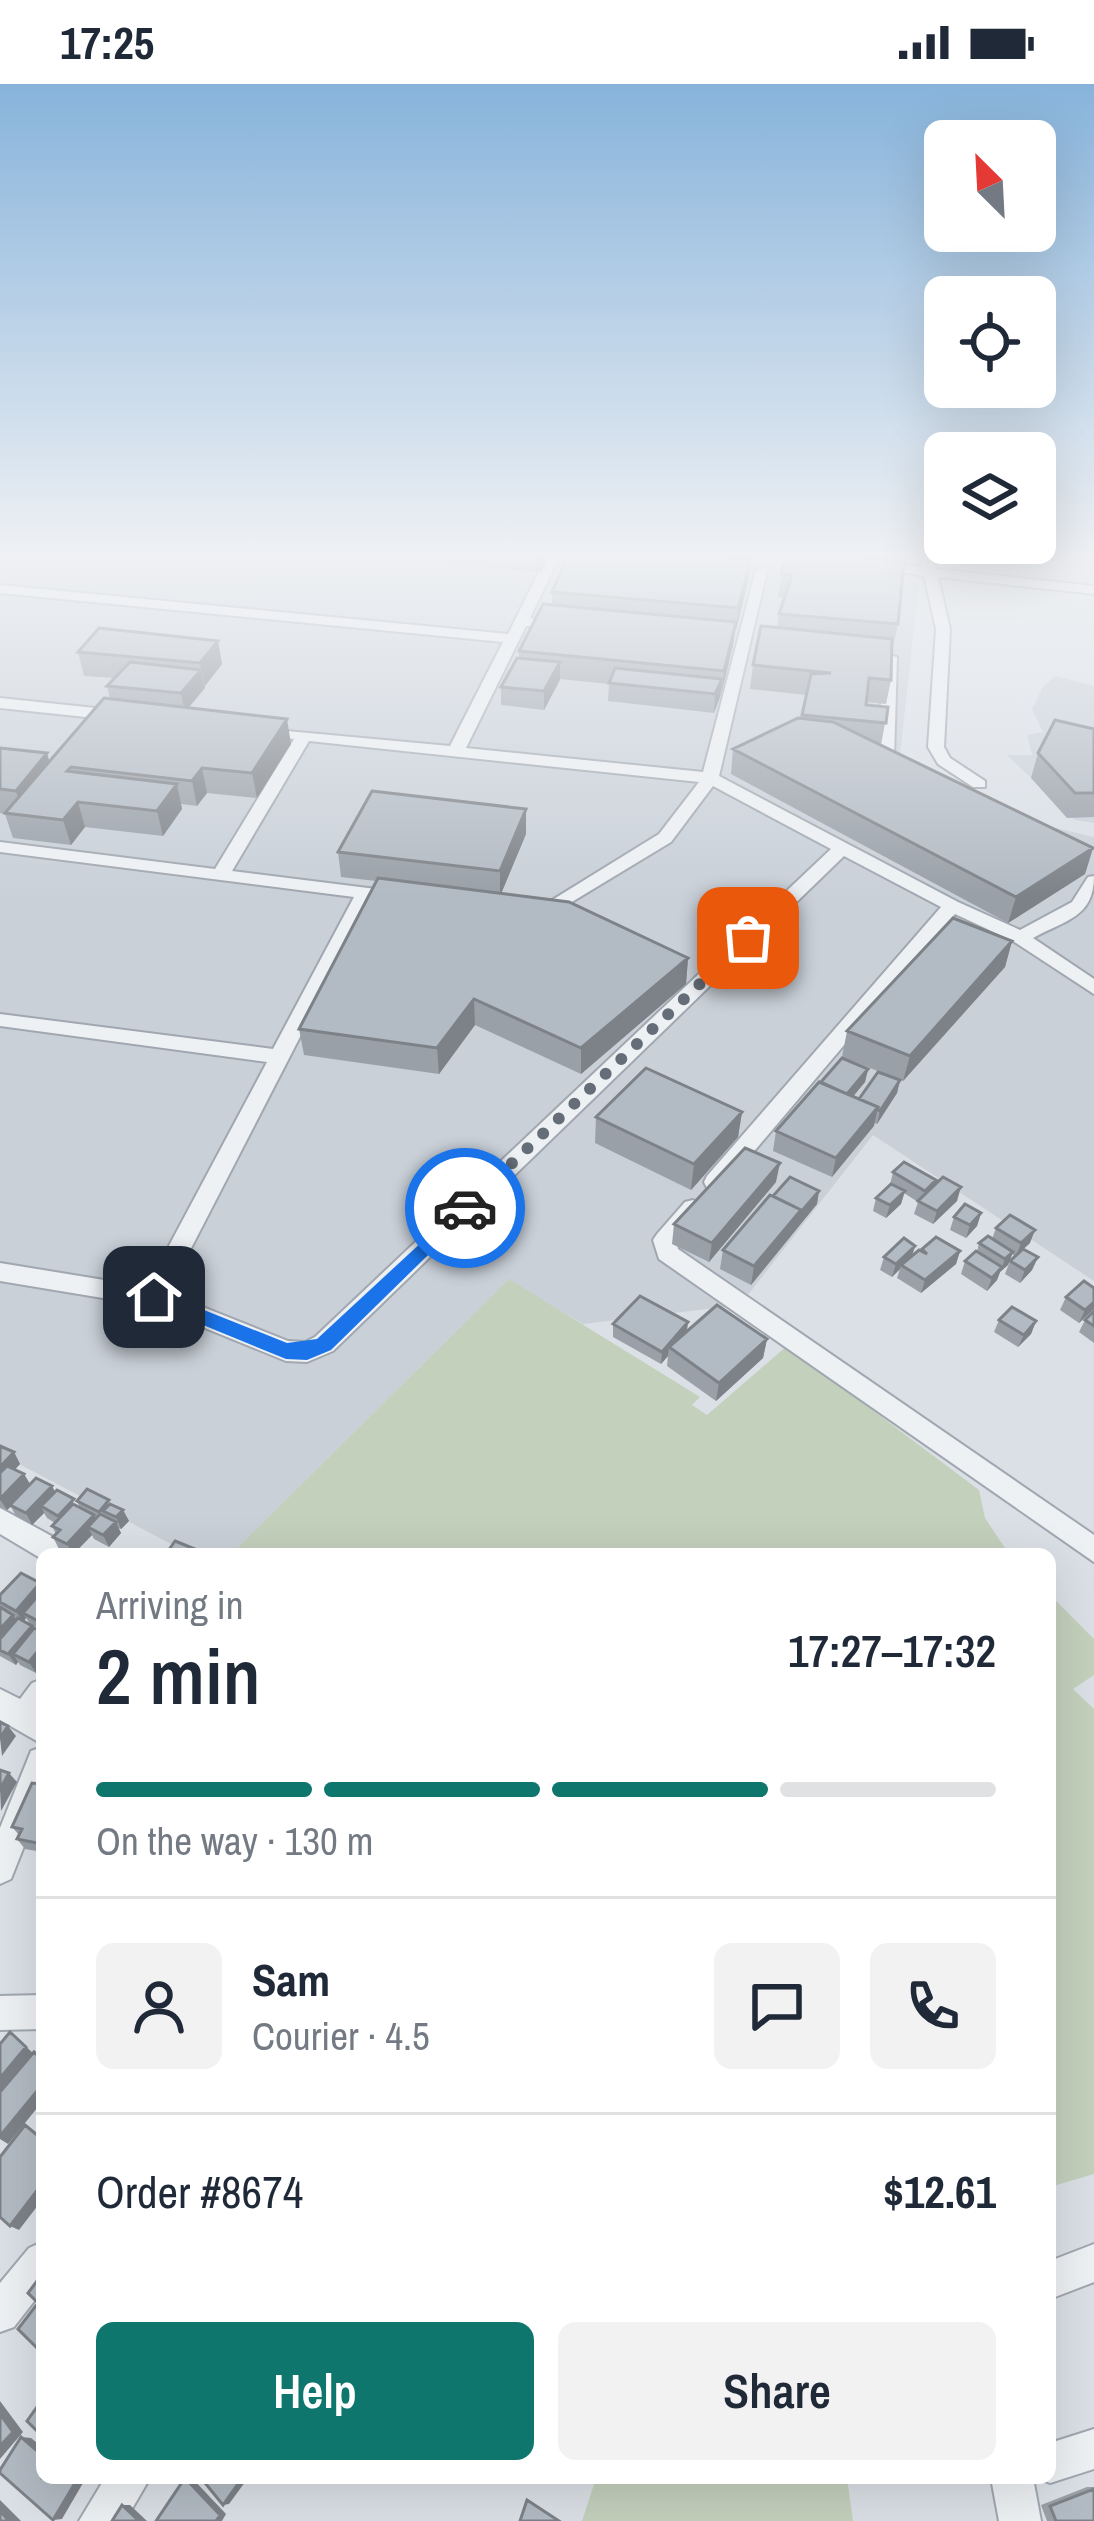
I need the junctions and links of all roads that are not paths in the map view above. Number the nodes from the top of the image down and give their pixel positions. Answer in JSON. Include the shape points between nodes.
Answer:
{"nodes":[{"id":1,"x":497,"y":668,"type":"edge"},
{"id":2,"x":736,"y":668,"type":"edge"},
{"id":3,"x":890,"y":668,"type":"edge"},
{"id":4,"x":941,"y":668,"type":"edge"},
{"id":5,"x":0,"y":704,"type":"edge"},
{"id":6,"x":141,"y":718,"type":"edge"},
{"id":7,"x":234,"y":728,"type":"edge"},
{"id":8,"x":304,"y":735,"type":"junction"},
{"id":9,"x":455,"y":751,"type":"junction"},
{"id":10,"x":710,"y":778,"type":"junction"},
{"id":11,"x":924,"y":780,"type":"edge"},
{"id":12,"x":979,"y":784,"type":"dead end"},
{"id":13,"x":844,"y":846,"type":"junction"},
{"id":14,"x":0,"y":847,"type":"edge"},
{"id":15,"x":220,"y":875,"type":"junction"},
{"id":16,"x":1094,"y":881,"type":"edge"},
{"id":17,"x":365,"y":892,"type":"junction"},
{"id":18,"x":388,"y":895,"type":"edge"},
{"id":19,"x":952,"y":906,"type":"junction"},
{"id":20,"x":1086,"y":908,"type":"edge"},
{"id":21,"x":525,"y":912,"type":"edge"},
{"id":22,"x":1020,"y":937,"type":"junction"},
{"id":23,"x":1094,"y":988,"type":"edge"},
{"id":24,"x":0,"y":1020,"type":"edge"},
{"id":25,"x":282,"y":1057,"type":"junction"},
{"id":26,"x":0,"y":1273,"type":"edge"},
{"id":27,"x":154,"y":1297,"type":"junction"},
{"id":28,"x":0,"y":1520,"type":"edge"},
{"id":29,"x":48,"y":1548,"type":"edge"},
{"id":30,"x":1094,"y":1550,"type":"edge"},
{"id":31,"x":36,"y":1777,"type":"edge"},
{"id":32,"x":0,"y":1868,"type":"edge"},
{"id":33,"x":36,"y":2012,"type":"edge"},
{"id":34,"x":0,"y":2013,"type":"edge"},
{"id":35,"x":1094,"y":2263,"type":"edge"},
{"id":36,"x":36,"y":2268,"type":"edge"},
{"id":37,"x":1056,"y":2278,"type":"edge"},
{"id":38,"x":0,"y":2313,"type":"edge"},
{"id":39,"x":1094,"y":2450,"type":"edge"},
{"id":40,"x":1056,"y":2461,"type":"edge"},
{"id":41,"x":125,"y":2484,"type":"edge"},
{"id":42,"x":1013,"y":2484,"type":"edge"},
{"id":43,"x":100,"y":2521,"type":"edge"},
{"id":44,"x":1020,"y":2521,"type":"edge"}],
"edges":[{"from":1,"to":9,"type":"street"},
{"from":2,"to":10,"type":"street"},
{"from":3,"to":11,"type":"street","via":[[886,761]]},
{"from":4,"to":12,"type":"street","via":[[936,747]]},
{"from":5,"to":6,"type":"street"},
{"from":7,"to":8,"type":"street"},
{"from":8,"to":9,"type":"street"},
{"from":8,"to":15,"type":"street"},
{"from":9,"to":10,"type":"street"},
{"from":10,"to":13,"type":"street"},
{"from":10,"to":21,"type":"street","via":[[665,838],[548,914]]},
{"from":13,"to":19,"type":"street"},
{"from":13,"to":27,"type":"street","via":[[324,1344],[286,1351]]},
{"from":14,"to":15,"type":"street"},
{"from":15,"to":17,"type":"street"},
{"from":16,"to":20,"type":"street"},
{"from":17,"to":18,"type":"street"},
{"from":17,"to":25,"type":"street"},
{"from":19,"to":22,"type":"street"},
{"from":19,"to":30,"type":"street","via":[[665,1240],[667,1253]]},
{"from":20,"to":22,"type":"street"},
{"from":22,"to":23,"type":"street"},
{"from":24,"to":25,"type":"street"},
{"from":25,"to":27,"type":"street"},
{"from":26,"to":27,"type":"street"},
{"from":28,"to":29,"type":"street"},
{"from":31,"to":32,"type":"street"},
{"from":33,"to":34,"type":"street"},
{"from":35,"to":37,"type":"street"},
{"from":36,"to":38,"type":"street"},
{"from":39,"to":40,"type":"street"},
{"from":41,"to":43,"type":"street"},
{"from":42,"to":44,"type":"street"}]}
